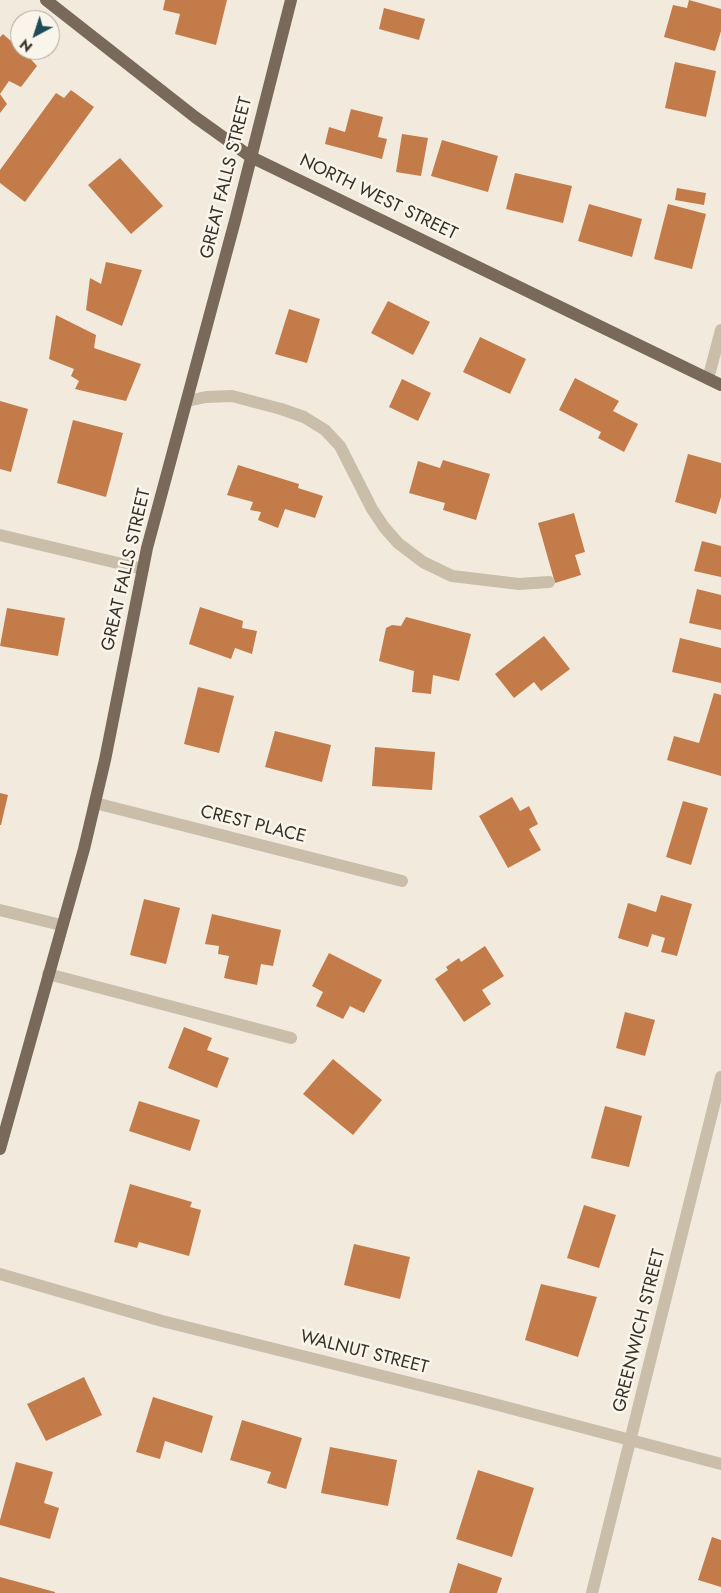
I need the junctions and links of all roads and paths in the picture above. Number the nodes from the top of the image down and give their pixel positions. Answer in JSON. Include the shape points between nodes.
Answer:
{"nodes":[{"id":1,"x":46,"y":0,"type":"edge"},
{"id":2,"x":291,"y":0,"type":"edge"},
{"id":3,"x":251,"y":157,"type":"junction"},
{"id":4,"x":721,"y":330,"type":"edge"},
{"id":5,"x":708,"y":379,"type":"junction"},
{"id":6,"x":721,"y":385,"type":"edge"},
{"id":7,"x":187,"y":401,"type":"junction"},
{"id":8,"x":0,"y":535,"type":"edge"},
{"id":9,"x":143,"y":569,"type":"junction"},
{"id":10,"x":549,"y":582,"type":"dead end"},
{"id":11,"x":95,"y":803,"type":"junction"},
{"id":12,"x":402,"y":881,"type":"dead end"},
{"id":13,"x":0,"y":910,"type":"edge"},
{"id":14,"x":61,"y":925,"type":"junction"},
{"id":15,"x":48,"y":974,"type":"junction"},
{"id":16,"x":291,"y":1038,"type":"dead end"},
{"id":17,"x":721,"y":1077,"type":"edge"},
{"id":18,"x":0,"y":1149,"type":"edge"},
{"id":19,"x":0,"y":1274,"type":"edge"},
{"id":20,"x":631,"y":1439,"type":"junction"},
{"id":21,"x":721,"y":1464,"type":"edge"},
{"id":22,"x":592,"y":1593,"type":"edge"}],
"edges":[{"from":1,"to":3,"type":"main road","name":"NORTH WEST STREET"},
{"from":2,"to":3,"type":"main road","name":"GREAT FALLS STREET"},
{"from":3,"to":5,"type":"main road","name":"NORTH WEST STREET"},
{"from":3,"to":7,"type":"main road","name":"GREAT FALLS STREET"},
{"from":4,"to":5,"type":"street"},
{"from":5,"to":6,"type":"main road","name":"NORTH WEST STREET"},
{"from":7,"to":9,"type":"main road","name":"GREAT FALLS STREET"},
{"from":7,"to":10,"type":"street","via":[[232,396],[281,408],[325,430],[340,446],[384,527],[398,543],[423,562],[452,576],[520,584]]},
{"from":8,"to":9,"type":"street"},
{"from":9,"to":11,"type":"main road","name":"GREAT FALLS STREET"},
{"from":11,"to":12,"type":"street","name":"CREST PLACE"},
{"from":11,"to":14,"type":"main road","name":"GREAT FALLS STREET"},
{"from":13,"to":14,"type":"street"},
{"from":14,"to":15,"type":"main road","name":"GREAT FALLS STREET"},
{"from":15,"to":16,"type":"street"},
{"from":15,"to":18,"type":"main road","name":"GREAT FALLS STREET"},
{"from":17,"to":20,"type":"street","name":"GREENWICH STREET"},
{"from":19,"to":20,"type":"street","name":"WALNUT STREET","via":[[162,1321]]},
{"from":20,"to":21,"type":"street","name":"WALNUT STREET"},
{"from":20,"to":22,"type":"street","name":"GREENWICH STREET"}]}
